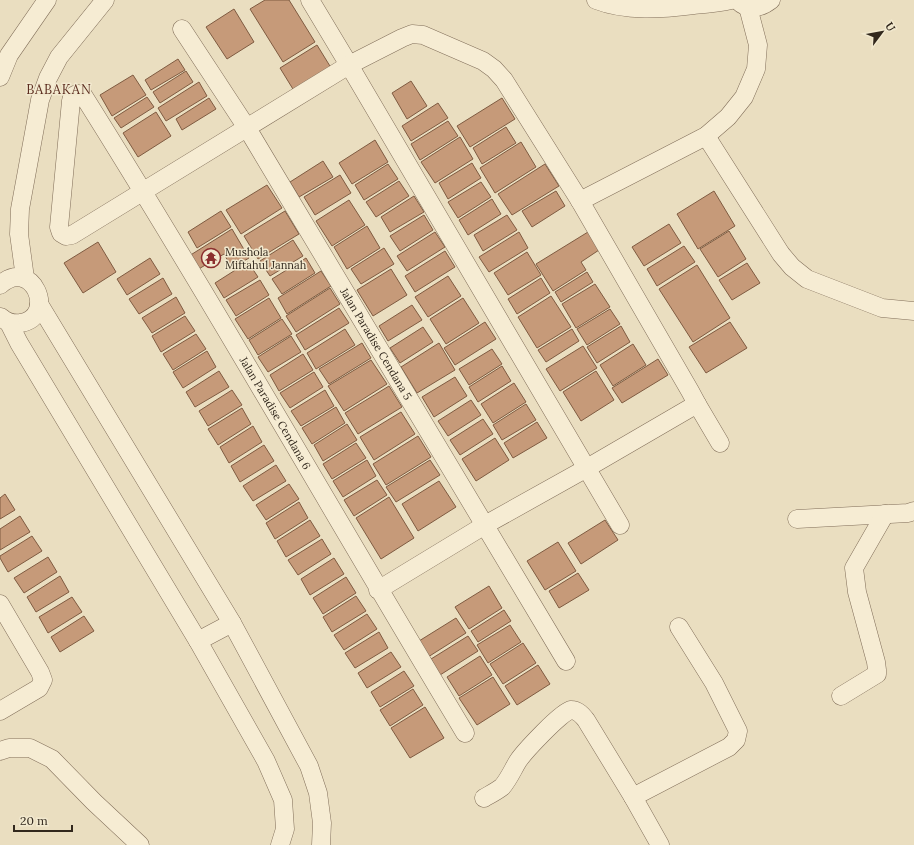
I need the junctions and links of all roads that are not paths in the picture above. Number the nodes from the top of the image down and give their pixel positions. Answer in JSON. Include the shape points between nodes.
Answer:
{"nodes":[{"id":1,"x":47,"y":0,"type":"edge"},
{"id":2,"x":105,"y":0,"type":"edge"},
{"id":3,"x":310,"y":0,"type":"edge"},
{"id":4,"x":596,"y":0,"type":"edge"},
{"id":5,"x":731,"y":0,"type":"edge"},
{"id":6,"x":760,"y":3,"type":"edge"},
{"id":7,"x":182,"y":29,"type":"dead end"},
{"id":8,"x":349,"y":65,"type":"junction"},
{"id":9,"x":0,"y":77,"type":"edge"},
{"id":10,"x":247,"y":128,"type":"junction"},
{"id":11,"x":706,"y":136,"type":"junction"},
{"id":12,"x":144,"y":191,"type":"junction"},
{"id":13,"x":580,"y":201,"type":"junction"},
{"id":14,"x":25,"y":278,"type":"junction"},
{"id":15,"x":0,"y":285,"type":"edge"},
{"id":16,"x":39,"y":304,"type":"junction"},
{"id":17,"x":914,"y":311,"type":"edge"},
{"id":18,"x":5,"y":319,"type":"edge"},
{"id":19,"x":697,"y":404,"type":"junction"},
{"id":20,"x":720,"y":444,"type":"dead end"},
{"id":21,"x":587,"y":468,"type":"junction"},
{"id":22,"x":914,"y":511,"type":"edge"},
{"id":23,"x":885,"y":514,"type":"junction"},
{"id":24,"x":797,"y":519,"type":"dead end"},
{"id":25,"x":485,"y":525,"type":"junction"},
{"id":26,"x":620,"y":525,"type":"dead end"},
{"id":27,"x":378,"y":590,"type":"junction"},
{"id":28,"x":0,"y":604,"type":"edge"},
{"id":29,"x":232,"y":623,"type":"junction"},
{"id":30,"x":679,"y":627,"type":"dead end"},
{"id":31,"x":198,"y":641,"type":"junction"},
{"id":32,"x":566,"y":661,"type":"dead end"},
{"id":33,"x":841,"y":696,"type":"dead end"},
{"id":34,"x":0,"y":711,"type":"edge"},
{"id":35,"x":465,"y":733,"type":"dead end"},
{"id":36,"x":0,"y":751,"type":"edge"},
{"id":37,"x":484,"y":798,"type":"dead end"},
{"id":38,"x":633,"y":798,"type":"junction"},
{"id":39,"x":140,"y":845,"type":"edge"},
{"id":40,"x":280,"y":845,"type":"edge"},
{"id":41,"x":321,"y":845,"type":"edge"},
{"id":42,"x":660,"y":845,"type":"edge"}],
"edges":[{"from":1,"to":9,"type":"street","via":[[9,55]]},
{"from":2,"to":14,"type":"street","via":[[60,57],[48,78],[40,100],[20,209],[19,234]]},
{"from":3,"to":8,"type":"street"},
{"from":4,"to":5,"type":"street","via":[[629,8],[658,8]]},
{"from":6,"to":11,"type":"street","via":[[756,69],[744,97],[728,117]]},
{"from":7,"to":10,"type":"street","name":"Jalan Paradise Cendana 5"},
{"from":8,"to":10,"type":"street"},
{"from":8,"to":13,"type":"street","via":[[412,34],[423,35],[483,61],[504,80]]},
{"from":8,"to":21,"type":"street"},
{"from":10,"to":12,"type":"street"},
{"from":10,"to":25,"type":"street","name":"Jalan Paradise Cendana 5"},
{"from":11,"to":13,"type":"street"},
{"from":11,"to":17,"type":"street","via":[[781,254],[792,267],[807,279],[882,308]]},
{"from":12,"to":12,"type":"street","name":"Jalan Paradise Cendana 6","via":[[72,235],[66,236],[61,232],[59,227],[71,101],[74,95],[83,95]]},
{"from":12,"to":27,"type":"street","name":"Jalan Paradise Cendana 6"},
{"from":13,"to":19,"type":"street"},
{"from":14,"to":15,"type":"street","via":[[15,277],[5,280]]},
{"from":14,"to":16,"type":"street","via":[[36,289]]},
{"from":16,"to":18,"type":"street","via":[[32,318],[25,322],[18,324]]},
{"from":16,"to":29,"type":"street"},
{"from":18,"to":31,"type":"street"},
{"from":19,"to":20,"type":"street"},
{"from":19,"to":21,"type":"street"},
{"from":21,"to":25,"type":"street"},
{"from":21,"to":26,"type":"street"},
{"from":22,"to":23,"type":"street"},
{"from":23,"to":24,"type":"street"},
{"from":23,"to":33,"type":"street","via":[[854,568],[857,592],[877,674]]},
{"from":25,"to":27,"type":"street"},
{"from":25,"to":32,"type":"street","name":"Jalan Paradise Cendana 5"},
{"from":27,"to":35,"type":"street","name":"Jalan Paradise Cendana 6"},
{"from":28,"to":34,"type":"street","via":[[43,680],[39,688]]},
{"from":29,"to":31,"type":"street"},
{"from":29,"to":41,"type":"street","via":[[309,766],[318,793],[322,823]]},
{"from":30,"to":38,"type":"street","via":[[714,683],[738,731],[736,740],[729,747]]},
{"from":31,"to":40,"type":"street","via":[[266,762],[283,800],[286,829]]},
{"from":36,"to":39,"type":"street","via":[[9,748],[30,748],[52,759]]},
{"from":37,"to":38,"type":"street","via":[[501,787],[527,749],[563,714],[571,710],[579,712],[586,720]]},
{"from":38,"to":42,"type":"street"}]}
